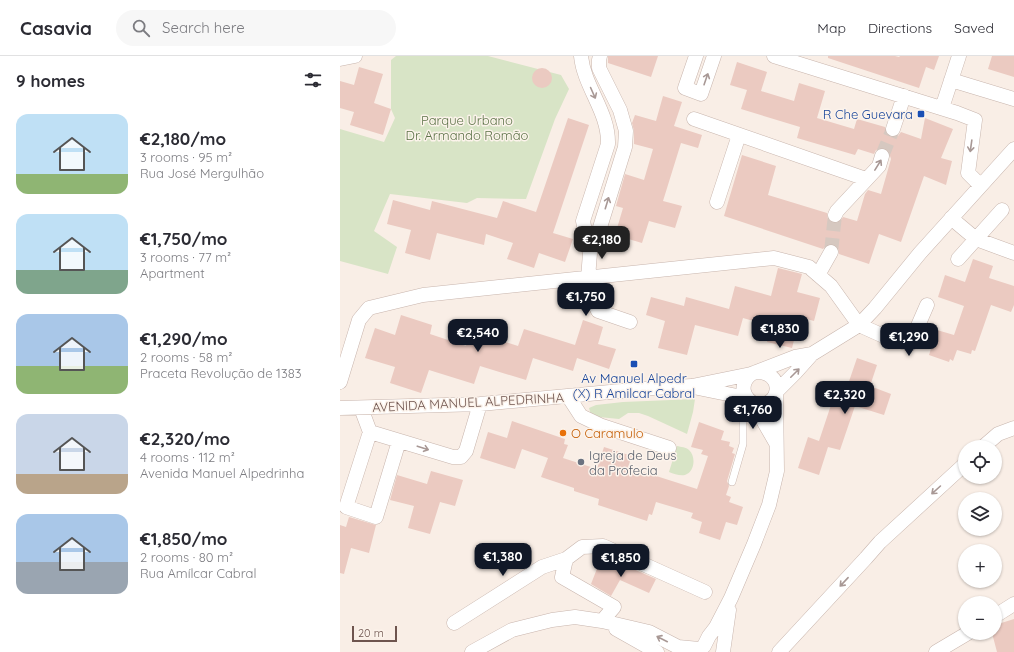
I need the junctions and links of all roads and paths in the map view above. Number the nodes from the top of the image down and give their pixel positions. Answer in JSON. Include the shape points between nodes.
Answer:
{"nodes":[{"id":1,"x":355,"y":56,"type":"edge"},
{"id":2,"x":581,"y":56,"type":"edge"},
{"id":3,"x":600,"y":56,"type":"edge"},
{"id":4,"x":696,"y":56,"type":"edge"},
{"id":5,"x":714,"y":56,"type":"edge"},
{"id":6,"x":774,"y":56,"type":"edge"},
{"id":7,"x":959,"y":56,"type":"edge"},
{"id":8,"x":340,"y":59,"type":"edge"},
{"id":9,"x":951,"y":80,"type":"junction"},
{"id":10,"x":904,"y":96,"type":"junction"},
{"id":11,"x":1014,"y":99,"type":"edge"},
{"id":12,"x":942,"y":108,"type":"junction"},
{"id":13,"x":694,"y":119,"type":"dead end"},
{"id":14,"x":893,"y":129,"type":"tunnel mouth"},
{"id":15,"x":739,"y":135,"type":"junction"},
{"id":16,"x":1014,"y":148,"type":"edge"},
{"id":17,"x":882,"y":156,"type":"tunnel mouth"},
{"id":18,"x":866,"y":179,"type":"junction"},
{"id":19,"x":980,"y":185,"type":"junction"},
{"id":20,"x":717,"y":202,"type":"dead end"},
{"id":21,"x":1002,"y":210,"type":"dead end"},
{"id":22,"x":836,"y":215,"type":"tunnel mouth"},
{"id":23,"x":951,"y":218,"type":"junction"},
{"id":24,"x":976,"y":239,"type":"junction"},
{"id":25,"x":590,"y":241,"type":"junction"},
{"id":26,"x":831,"y":252,"type":"tunnel mouth"},
{"id":27,"x":1014,"y":252,"type":"edge"},
{"id":28,"x":958,"y":259,"type":"dead end"},
{"id":29,"x":818,"y":275,"type":"junction"},
{"id":30,"x":593,"y":277,"type":"junction"},
{"id":31,"x":927,"y":305,"type":"dead end"},
{"id":32,"x":630,"y":322,"type":"dead end"},
{"id":33,"x":859,"y":325,"type":"junction"},
{"id":34,"x":812,"y":354,"type":"junction"},
{"id":35,"x":753,"y":373,"type":"junction"},
{"id":36,"x":340,"y":382,"type":"edge"},
{"id":37,"x":692,"y":386,"type":"junction"},
{"id":38,"x":776,"y":393,"type":"junction"},
{"id":39,"x":568,"y":396,"type":"junction"},
{"id":40,"x":750,"y":401,"type":"junction"},
{"id":41,"x":480,"y":404,"type":"junction"},
{"id":42,"x":340,"y":408,"type":"edge"},
{"id":43,"x":361,"y":408,"type":"junction"},
{"id":44,"x":1014,"y":428,"type":"edge"},
{"id":45,"x":370,"y":432,"type":"junction"},
{"id":46,"x":992,"y":440,"type":"edge"},
{"id":47,"x":399,"y":441,"type":"junction"},
{"id":48,"x":776,"y":444,"type":"junction"},
{"id":49,"x":669,"y":448,"type":"dead end"},
{"id":50,"x":958,"y":470,"type":"edge"},
{"id":51,"x":732,"y":482,"type":"dead end"},
{"id":52,"x":566,"y":559,"type":"junction"},
{"id":53,"x":705,"y":592,"type":"dead end"},
{"id":54,"x":731,"y":598,"type":"junction"},
{"id":55,"x":1014,"y":604,"type":"edge"},
{"id":56,"x":1002,"y":612,"type":"edge"},
{"id":57,"x":602,"y":621,"type":"junction"},
{"id":58,"x":454,"y":624,"type":"dead end"},
{"id":59,"x":958,"y":639,"type":"edge"},
{"id":60,"x":700,"y":649,"type":"edge"},
{"id":61,"x":472,"y":652,"type":"edge"},
{"id":62,"x":657,"y":652,"type":"edge"},
{"id":63,"x":722,"y":652,"type":"edge"},
{"id":64,"x":780,"y":652,"type":"edge"},
{"id":65,"x":936,"y":652,"type":"edge"}],
"edges":[{"from":1,"to":8,"type":"street"},
{"from":2,"to":25,"type":"street","one_way":true,"via":[[582,67],[608,134],[608,144],[583,221],[586,236]]},
{"from":25,"to":3,"type":"street","one_way":true,"via":[[597,237],[625,147],[626,131],[620,110],[599,68]]},
{"from":4,"to":5,"type":"street","one_way":true,"via":[[685,88],[701,94]]},
{"from":6,"to":10,"type":"street"},
{"from":7,"to":9,"type":"street"},
{"from":9,"to":11,"type":"street"},
{"from":9,"to":12,"type":"street"},
{"from":10,"to":12,"type":"street"},
{"from":10,"to":14,"type":"street"},
{"from":12,"to":19,"type":"street","one_way":true,"via":[[975,120],[968,173]]},
{"from":13,"to":15,"type":"street"},
{"from":15,"to":18,"type":"street"},
{"from":15,"to":20,"type":"street"},
{"from":16,"to":19,"type":"street","name":"AVENIDA MANUEL ALPEDRINHA"},
{"from":18,"to":17,"type":"street","one_way":true,"via":[[879,166]]},
{"from":18,"to":22,"type":"street"},
{"from":19,"to":23,"type":"street","name":"AVENIDA MANUEL ALPEDRINHA"},
{"from":21,"to":24,"type":"street"},
{"from":23,"to":24,"type":"street"},
{"from":23,"to":33,"type":"street","name":"AVENIDA MANUEL ALPEDRINHA"},
{"from":24,"to":27,"type":"street"},
{"from":24,"to":28,"type":"street"},
{"from":25,"to":30,"type":"street"},
{"from":26,"to":29,"type":"street"},
{"from":29,"to":30,"type":"street","via":[[809,267],[774,258]]},
{"from":29,"to":33,"type":"street","via":[[831,286]]},
{"from":30,"to":32,"type":"street","via":[[594,304],[598,311]]},
{"from":30,"to":36,"type":"street","via":[[423,295],[369,308],[359,320]]},
{"from":31,"to":33,"type":"street","via":[[910,344],[888,338]]},
{"from":33,"to":34,"type":"street","name":"AVENIDA MANUEL ALPEDRINHA"},
{"from":34,"to":35,"type":"street","name":"AVENIDA MANUEL ALPEDRINHA"},
{"from":38,"to":34,"type":"street","name":"AVENIDA MANUEL ALPEDRINHA","one_way":true},
{"from":35,"to":37,"type":"street","name":"AVENIDA MANUEL ALPEDRINHA"},
{"from":35,"to":38,"type":"street","via":[[762,371],[773,377],[776,382]]},
{"from":35,"to":40,"type":"street","via":[[744,382],[744,393]]},
{"from":37,"to":39,"type":"street","name":"AVENIDA MANUEL ALPEDRINHA"},
{"from":37,"to":40,"type":"street","name":"AVENIDA MANUEL ALPEDRINHA"},
{"from":38,"to":40,"type":"street","name":"AVENIDA MANUEL ALPEDRINHA","via":[[768,403]]},
{"from":38,"to":48,"type":"street"},
{"from":39,"to":41,"type":"street","name":"AVENIDA MANUEL ALPEDRINHA"},
{"from":39,"to":49,"type":"street","via":[[581,416],[602,426]]},
{"from":40,"to":48,"type":"street"},
{"from":40,"to":51,"type":"lane","via":[[743,416],[743,444]]},
{"from":41,"to":43,"type":"street","name":"AVENIDA MANUEL ALPEDRINHA"},
{"from":47,"to":41,"type":"street","one_way":true,"via":[[461,457],[466,451]]},
{"from":42,"to":43,"type":"street","name":"AVENIDA MANUEL ALPEDRINHA"},
{"from":43,"to":45,"type":"street"},
{"from":44,"to":46,"type":"street","via":[[998,434]]},
{"from":45,"to":47,"type":"street"},
{"from":45,"to":47,"type":"street","via":[[346,507],[376,517]]},
{"from":48,"to":54,"type":"street","via":[[777,471],[769,505]]},
{"from":50,"to":64,"type":"street","one_way":true,"via":[[880,542]]},
{"from":52,"to":53,"type":"street","via":[[582,547],[603,546]]},
{"from":52,"to":57,"type":"street","via":[[562,577],[614,607]]},
{"from":52,"to":58,"type":"street","via":[[542,567]]},
{"from":54,"to":60,"type":"street","via":[[716,627]]},
{"from":54,"to":63,"type":"street"},
{"from":55,"to":56,"type":"street"},
{"from":60,"to":57,"type":"street","one_way":true,"via":[[678,647],[649,632]]},
{"from":57,"to":61,"type":"street","via":[[575,617],[552,620],[512,630]]},
{"from":57,"to":62,"type":"street"},
{"from":59,"to":65,"type":"street"},
{"from":60,"to":63,"type":"street","via":[[709,646]]}]}
